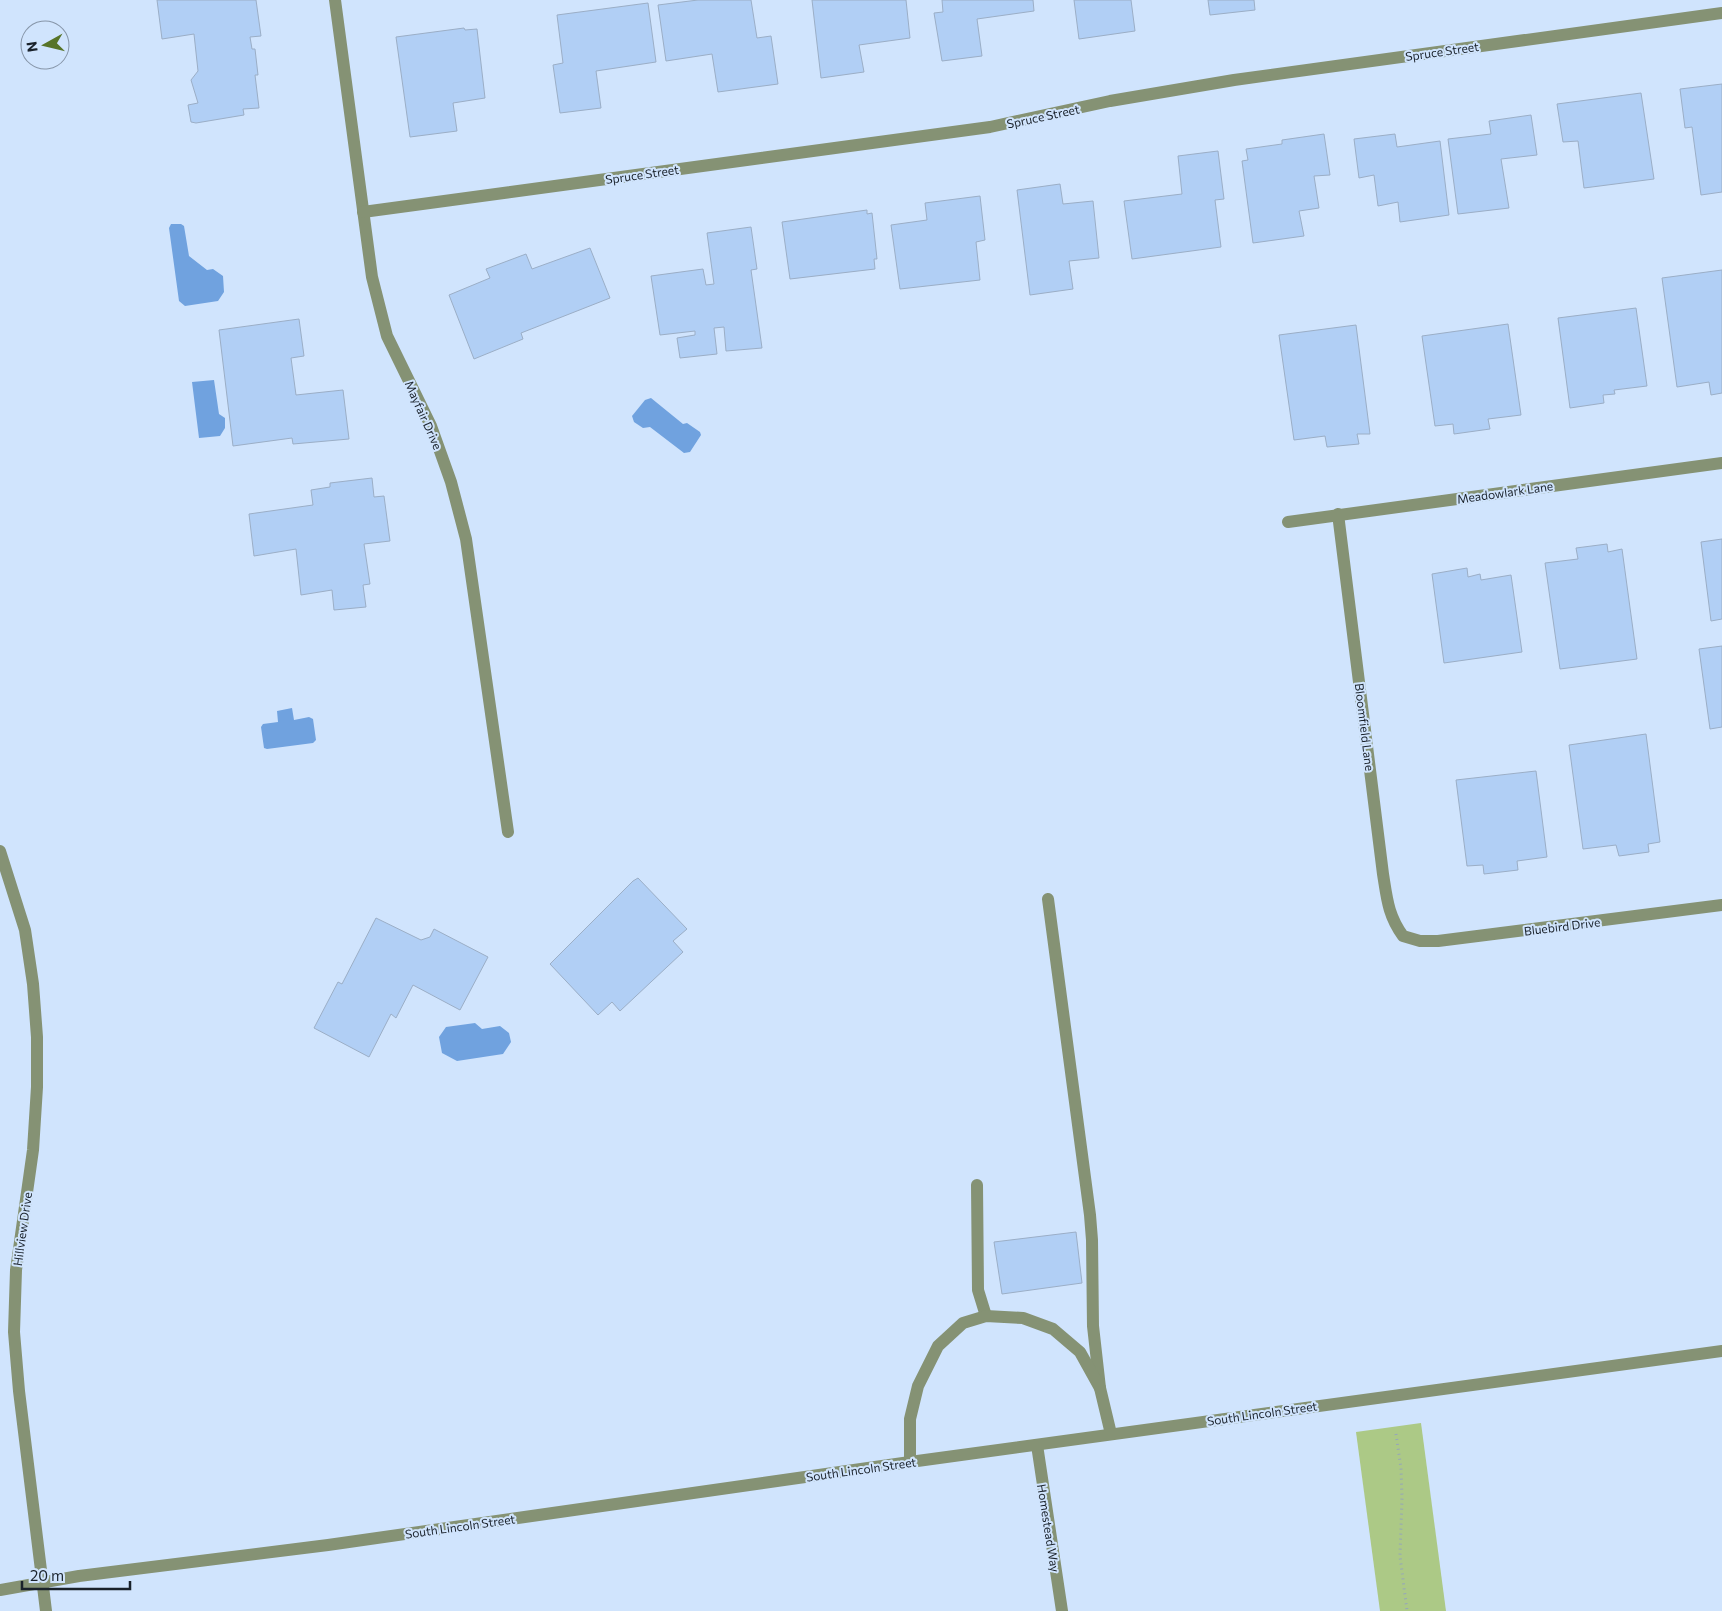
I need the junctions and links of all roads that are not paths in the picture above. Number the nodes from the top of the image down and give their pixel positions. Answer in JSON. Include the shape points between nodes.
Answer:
{"nodes":[{"id":1,"x":335,"y":0,"type":"edge"},
{"id":2,"x":1722,"y":14,"type":"edge"},
{"id":3,"x":362,"y":212,"type":"junction"},
{"id":4,"x":1722,"y":463,"type":"edge"},
{"id":5,"x":1338,"y":514,"type":"junction"},
{"id":6,"x":1288,"y":522,"type":"dead end"},
{"id":7,"x":508,"y":832,"type":"dead end"},
{"id":8,"x":0,"y":851,"type":"edge"},
{"id":9,"x":1048,"y":899,"type":"dead end"},
{"id":10,"x":1722,"y":905,"type":"edge"},
{"id":11,"x":1402,"y":936,"type":"joint"},
{"id":12,"x":977,"y":1185,"type":"dead end"},
{"id":13,"x":986,"y":1316,"type":"junction"},
{"id":14,"x":1722,"y":1351,"type":"edge"},
{"id":15,"x":1100,"y":1388,"type":"junction"},
{"id":16,"x":1111,"y":1434,"type":"junction"},
{"id":17,"x":1037,"y":1445,"type":"junction"},
{"id":18,"x":910,"y":1462,"type":"junction"},
{"id":19,"x":41,"y":1581,"type":"junction"},
{"id":20,"x":0,"y":1590,"type":"edge"},
{"id":21,"x":46,"y":1611,"type":"edge"},
{"id":22,"x":1062,"y":1611,"type":"edge"}],
"edges":[{"from":1,"to":3,"type":"street","name":"Mayfair Drive"},
{"from":2,"to":3,"type":"street","name":"Spruce Street","via":[[1234,80],[1110,101],[990,127]]},
{"from":3,"to":7,"type":"street","name":"Mayfair Drive","via":[[372,277],[387,336],[431,426],[451,482],[466,539]]},
{"from":4,"to":5,"type":"street","name":"Meadowlark Lane"},
{"from":5,"to":6,"type":"street","name":"Meadowlark Lane"},
{"from":5,"to":11,"type":"street","name":"Bloomfield Lane","via":[[1383,874],[1393,923]]},
{"from":8,"to":19,"type":"street","name":"Hillview Drive","via":[[25,930],[37,1037],[33,1150],[16,1270],[14,1332]]},
{"from":9,"to":15,"type":"street","via":[[1090,1215],[1093,1326]]},
{"from":10,"to":11,"type":"street","name":"Bluebird Drive","via":[[1438,941]]},
{"from":12,"to":13,"type":"street","via":[[978,1290]]},
{"from":13,"to":15,"type":"street","via":[[1023,1318],[1053,1329],[1080,1352]]},
{"from":13,"to":18,"type":"street","via":[[963,1323],[938,1346],[918,1386],[910,1419]]},
{"from":14,"to":16,"type":"street","name":"South Lincoln Street"},
{"from":15,"to":16,"type":"street"},
{"from":16,"to":17,"type":"street","name":"South Lincoln Street"},
{"from":17,"to":18,"type":"street","name":"South Lincoln Street"},
{"from":17,"to":22,"type":"street","name":"Homestead Way"},
{"from":18,"to":19,"type":"street","name":"South Lincoln Street","via":[[328,1545]]},
{"from":19,"to":20,"type":"street","name":"South Lincoln Street"},
{"from":19,"to":21,"type":"street","name":"Hillview Drive"}]}
